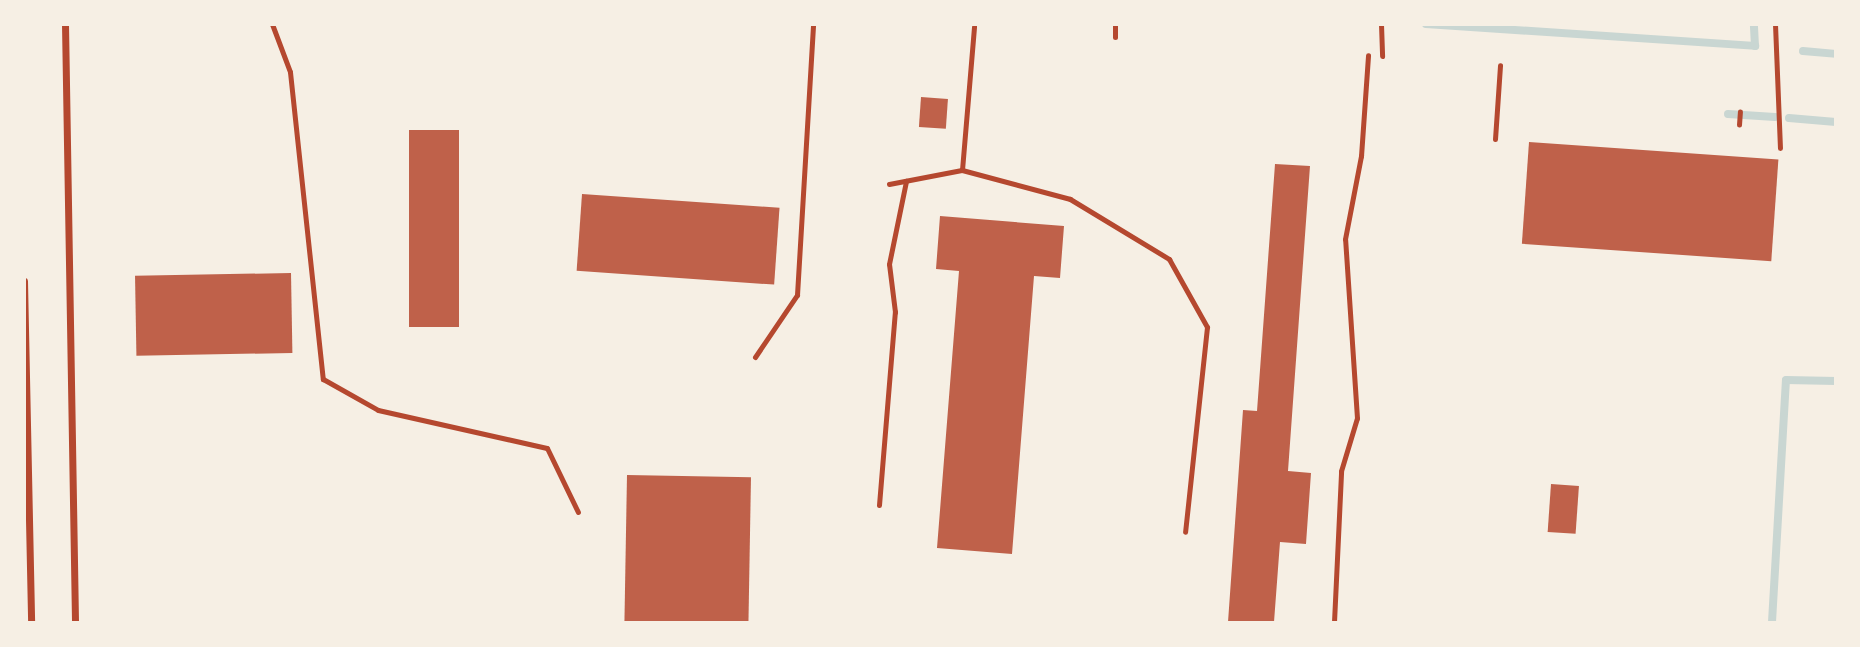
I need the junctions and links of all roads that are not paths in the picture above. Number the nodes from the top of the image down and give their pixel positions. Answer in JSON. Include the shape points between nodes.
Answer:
{"nodes":[{"id":1,"x":65,"y":24,"type":"edge"},
{"id":2,"x":272,"y":24,"type":"edge"},
{"id":3,"x":813,"y":24,"type":"edge"},
{"id":4,"x":1115,"y":24,"type":"edge"},
{"id":5,"x":1381,"y":24,"type":"edge"},
{"id":6,"x":1775,"y":24,"type":"edge"},
{"id":7,"x":974,"y":27,"type":"dead end"},
{"id":8,"x":1115,"y":37,"type":"dead end"},
{"id":9,"x":1368,"y":55,"type":"dead end"},
{"id":10,"x":1382,"y":56,"type":"dead end"},
{"id":11,"x":1500,"y":65,"type":"dead end"},
{"id":12,"x":1495,"y":139,"type":"dead end"},
{"id":13,"x":1780,"y":148,"type":"dead end"},
{"id":14,"x":962,"y":170,"type":"junction"},
{"id":15,"x":906,"y":181,"type":"junction"},
{"id":16,"x":889,"y":184,"type":"dead end"},
{"id":17,"x":24,"y":281,"type":"edge"},
{"id":18,"x":25,"y":342,"type":"edge"},
{"id":19,"x":755,"y":357,"type":"dead end"},
{"id":20,"x":879,"y":505,"type":"dead end"},
{"id":21,"x":578,"y":512,"type":"dead end"},
{"id":22,"x":1185,"y":532,"type":"dead end"},
{"id":23,"x":31,"y":622,"type":"edge"},
{"id":24,"x":75,"y":622,"type":"edge"},
{"id":25,"x":1334,"y":622,"type":"edge"}],
"edges":[{"from":1,"to":24,"type":"street"},
{"from":2,"to":21,"type":"lane","via":[[290,72],[323,379],[378,410],[547,448]]},
{"from":3,"to":19,"type":"lane","via":[[797,295]]},
{"from":4,"to":8,"type":"lane"},
{"from":5,"to":10,"type":"lane"},
{"from":6,"to":13,"type":"lane"},
{"from":7,"to":14,"type":"lane"},
{"from":9,"to":25,"type":"lane","via":[[1361,156],[1345,239],[1357,418],[1341,471]]},
{"from":11,"to":12,"type":"lane"},
{"from":14,"to":15,"type":"lane"},
{"from":14,"to":22,"type":"lane","via":[[1070,199],[1168,259],[1207,327]]},
{"from":15,"to":16,"type":"lane"},
{"from":15,"to":20,"type":"lane","via":[[889,264],[895,312]]},
{"from":17,"to":18,"type":"street"},
{"from":18,"to":23,"type":"street"}]}
